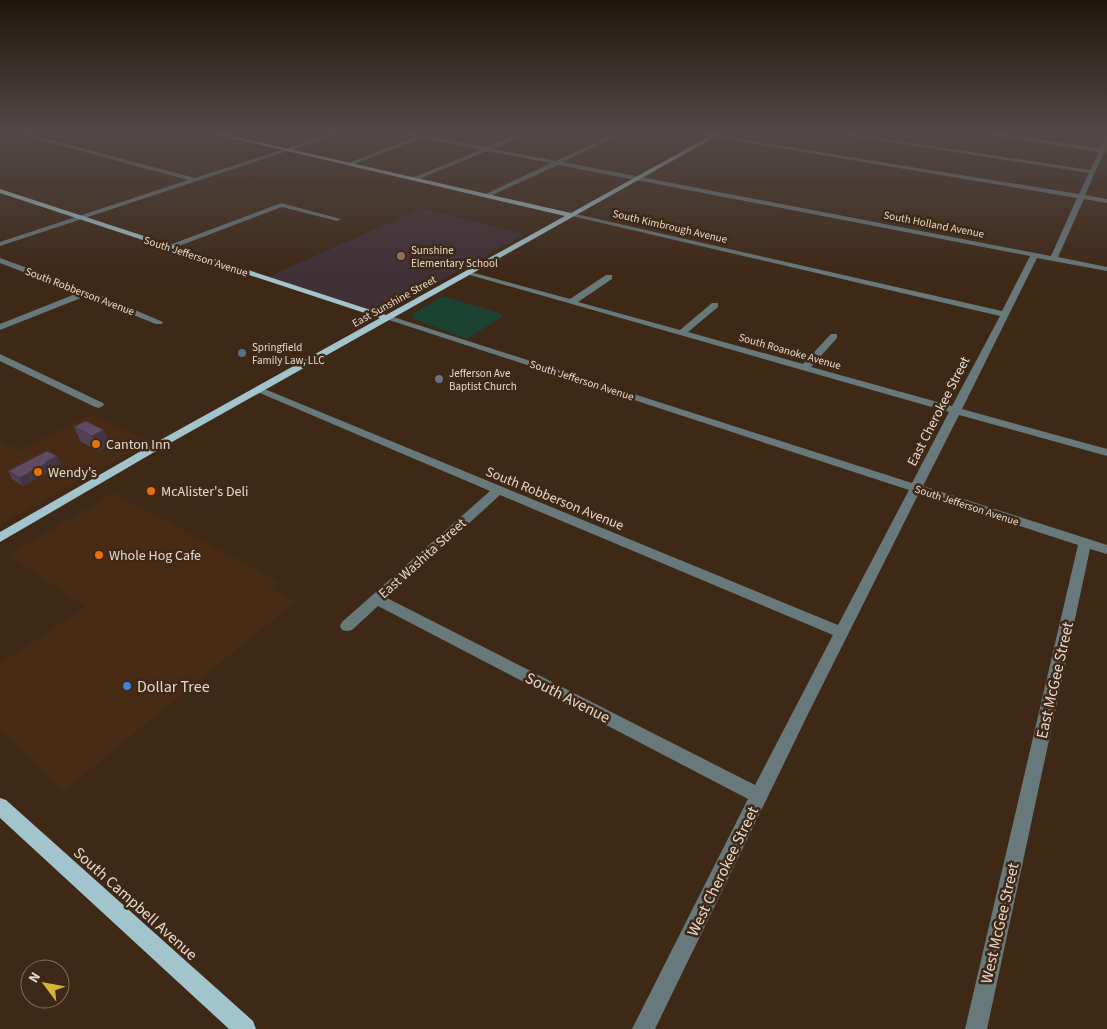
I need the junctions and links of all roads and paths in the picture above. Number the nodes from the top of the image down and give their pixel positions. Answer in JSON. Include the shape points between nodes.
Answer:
{"nodes":[{"id":1,"x":192,"y":181,"type":"edge"},
{"id":2,"x":423,"y":181,"type":"edge"},
{"id":3,"x":518,"y":181,"type":"edge"},
{"id":4,"x":633,"y":181,"type":"edge"},
{"id":5,"x":653,"y":181,"type":"edge"},
{"id":6,"x":988,"y":181,"type":"edge"},
{"id":7,"x":1088,"y":181,"type":"edge"},
{"id":8,"x":0,"y":191,"type":"edge"},
{"id":9,"x":488,"y":195,"type":"junction"},
{"id":10,"x":284,"y":197,"type":"dead end"},
{"id":11,"x":1081,"y":197,"type":"junction"},
{"id":12,"x":1107,"y":201,"type":"edge"},
{"id":13,"x":281,"y":206,"type":"junction"},
{"id":14,"x":571,"y":215,"type":"junction"},
{"id":15,"x":80,"y":218,"type":"junction"},
{"id":16,"x":337,"y":219,"type":"dead end"},
{"id":17,"x":0,"y":244,"type":"edge"},
{"id":18,"x":168,"y":247,"type":"junction"},
{"id":19,"x":1035,"y":256,"type":"junction"},
{"id":20,"x":1054,"y":258,"type":"junction"},
{"id":21,"x":0,"y":260,"type":"edge"},
{"id":22,"x":1107,"y":269,"type":"edge"},
{"id":23,"x":467,"y":274,"type":"junction"},
{"id":24,"x":609,"y":277,"type":"dead end"},
{"id":25,"x":87,"y":293,"type":"junction"},
{"id":26,"x":572,"y":302,"type":"junction"},
{"id":27,"x":715,"y":305,"type":"dead end"},
{"id":28,"x":1004,"y":314,"type":"junction"},
{"id":29,"x":387,"y":318,"type":"junction"},
{"id":30,"x":159,"y":322,"type":"dead end"},
{"id":31,"x":0,"y":327,"type":"edge"},
{"id":32,"x":682,"y":333,"type":"junction"},
{"id":33,"x":834,"y":336,"type":"dead end"},
{"id":34,"x":0,"y":357,"type":"edge"},
{"id":35,"x":805,"y":368,"type":"junction"},
{"id":36,"x":258,"y":390,"type":"junction"},
{"id":37,"x":99,"y":405,"type":"dead end"},
{"id":38,"x":955,"y":410,"type":"junction"},
{"id":39,"x":1107,"y":453,"type":"edge"},
{"id":40,"x":916,"y":488,"type":"junction"},
{"id":41,"x":498,"y":491,"type":"junction"},
{"id":42,"x":0,"y":538,"type":"edge"},
{"id":43,"x":1084,"y":543,"type":"junction"},
{"id":44,"x":1107,"y":550,"type":"edge"},
{"id":45,"x":376,"y":599,"type":"junction"},
{"id":46,"x":346,"y":626,"type":"dead end"},
{"id":47,"x":842,"y":633,"type":"junction"},
{"id":48,"x":800,"y":714,"type":"joint"},
{"id":49,"x":759,"y":796,"type":"junction"},
{"id":50,"x":0,"y":806,"type":"edge"},
{"id":51,"x":1023,"y":818,"type":"joint"},
{"id":52,"x":245,"y":1029,"type":"edge"},
{"id":53,"x":643,"y":1029,"type":"edge"},
{"id":54,"x":976,"y":1029,"type":"edge"}],
"edges":[{"from":1,"to":15,"type":"street"},
{"from":2,"to":9,"type":"main road","name":"South Kimbrough Avenue"},
{"from":3,"to":9,"type":"street"},
{"from":4,"to":14,"type":"main road","name":"East Sunshine Street"},
{"from":5,"to":19,"type":"street","name":"South Holland Avenue"},
{"from":6,"to":11,"type":"street"},
{"from":7,"to":11,"type":"street"},
{"from":8,"to":15,"type":"main road","name":"South Jefferson Avenue"},
{"from":9,"to":14,"type":"main road","name":"South Kimbrough Avenue"},
{"from":10,"to":13,"type":"street"},
{"from":11,"to":12,"type":"street"},
{"from":11,"to":20,"type":"street"},
{"from":13,"to":16,"type":"street"},
{"from":13,"to":18,"type":"street"},
{"from":14,"to":23,"type":"main road","name":"East Sunshine Street"},
{"from":14,"to":28,"type":"street","name":"South Kimbrough Avenue"},
{"from":15,"to":17,"type":"street"},
{"from":15,"to":18,"type":"main road","name":"South Jefferson Avenue"},
{"from":18,"to":29,"type":"main road","name":"South Jefferson Avenue"},
{"from":19,"to":20,"type":"street","name":"South Holland Avenue"},
{"from":19,"to":28,"type":"street","name":"East Cherokee Street"},
{"from":20,"to":22,"type":"street","name":"South Holland Avenue"},
{"from":21,"to":25,"type":"street","name":"South Robberson Avenue"},
{"from":23,"to":26,"type":"street","name":"South Roanoke Avenue"},
{"from":23,"to":29,"type":"main road","name":"East Sunshine Street"},
{"from":24,"to":26,"type":"street"},
{"from":25,"to":30,"type":"street","name":"South Robberson Avenue"},
{"from":25,"to":31,"type":"street"},
{"from":26,"to":32,"type":"street","name":"South Roanoke Avenue"},
{"from":27,"to":32,"type":"street"},
{"from":28,"to":38,"type":"street","name":"East Cherokee Street"},
{"from":29,"to":36,"type":"main road","name":"East Sunshine Street"},
{"from":29,"to":40,"type":"street","name":"South Jefferson Avenue"},
{"from":32,"to":35,"type":"street","name":"South Roanoke Avenue"},
{"from":33,"to":35,"type":"street"},
{"from":34,"to":37,"type":"street"},
{"from":35,"to":38,"type":"street","name":"South Roanoke Avenue"},
{"from":36,"to":41,"type":"street","name":"South Robberson Avenue"},
{"from":36,"to":42,"type":"main road","name":"East Sunshine Street"},
{"from":38,"to":39,"type":"street","name":"South Roanoke Avenue"},
{"from":38,"to":40,"type":"street","name":"East Cherokee Street"},
{"from":40,"to":43,"type":"street","name":"South Jefferson Avenue"},
{"from":40,"to":47,"type":"street","name":"East Cherokee Street"},
{"from":41,"to":45,"type":"street","name":"East Washita Street"},
{"from":41,"to":47,"type":"street","name":"South Robberson Avenue"},
{"from":43,"to":44,"type":"street","name":"South Jefferson Avenue"},
{"from":43,"to":51,"type":"street","name":"East McGee Street"},
{"from":45,"to":46,"type":"street","name":"East Washita Street"},
{"from":45,"to":49,"type":"street","name":"South Avenue"},
{"from":47,"to":48,"type":"street","name":"East Cherokee Street"},
{"from":48,"to":49,"type":"street","name":"West Cherokee Street"},
{"from":49,"to":53,"type":"street","name":"West Cherokee Street"},
{"from":50,"to":52,"type":"main road","name":"South Campbell Avenue"},
{"from":51,"to":54,"type":"street","name":"West McGee Street"}]}
